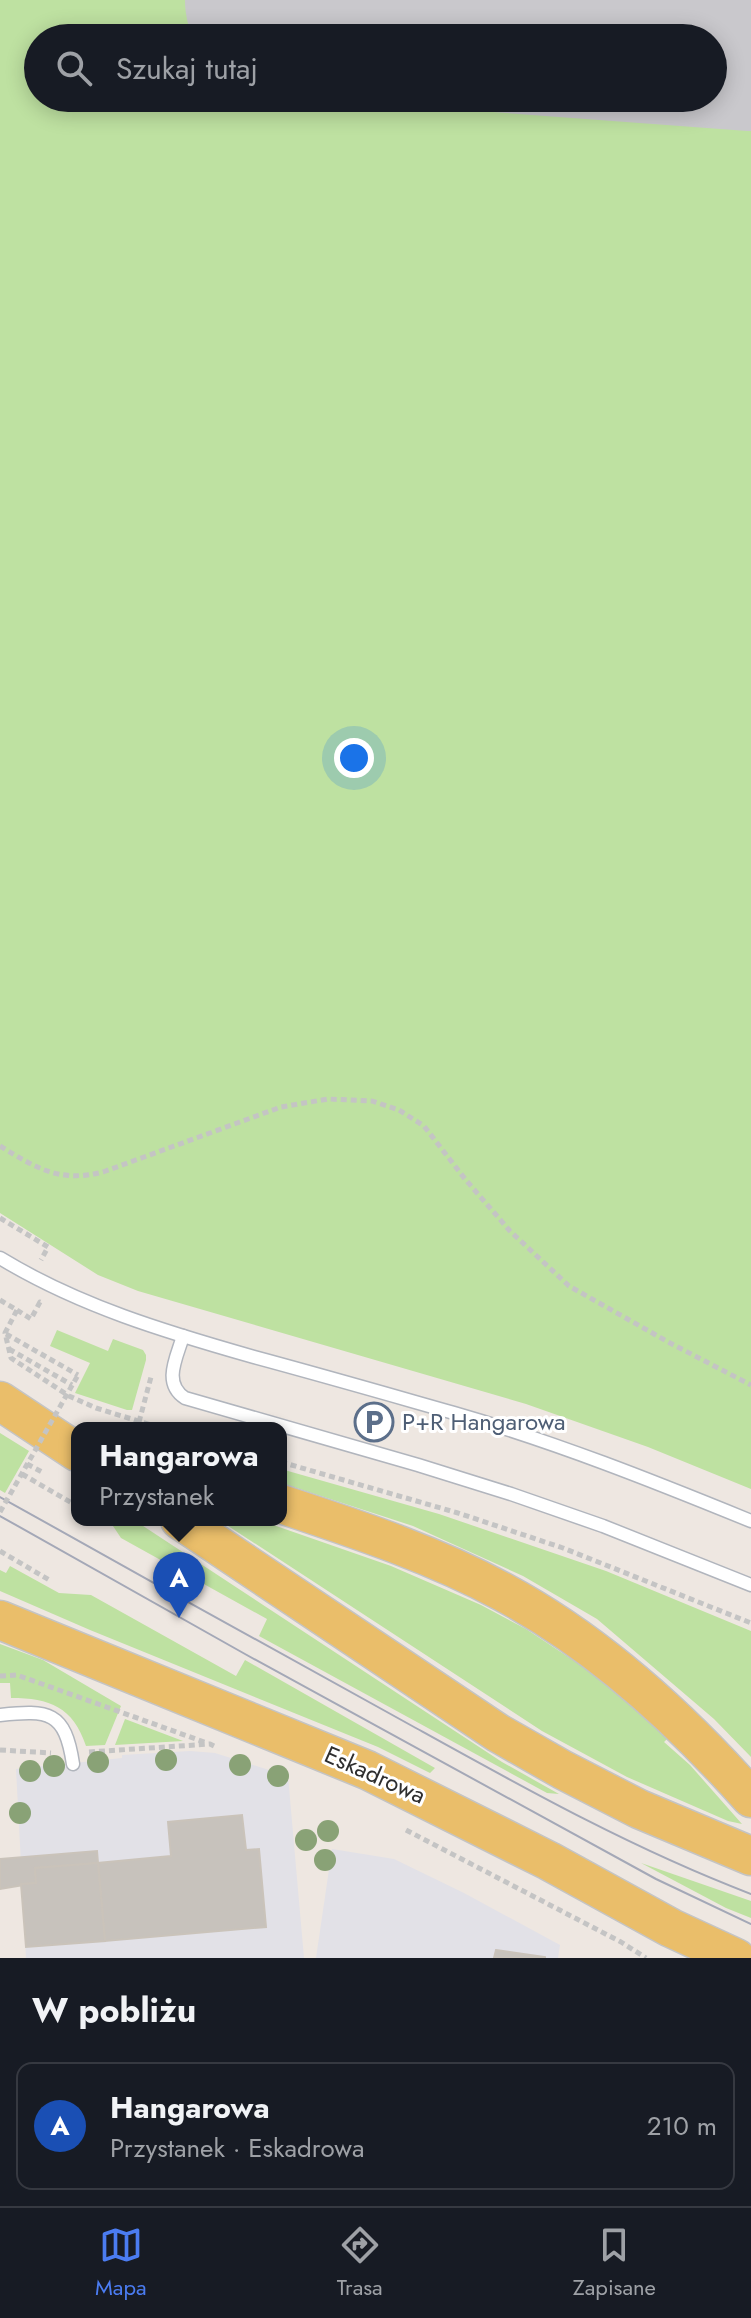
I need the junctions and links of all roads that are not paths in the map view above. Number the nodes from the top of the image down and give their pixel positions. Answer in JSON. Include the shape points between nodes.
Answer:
{"nodes":[{"id":1,"x":0,"y":1258,"type":"edge"},
{"id":2,"x":183,"y":1336,"type":"junction"},
{"id":3,"x":0,"y":1394,"type":"edge"},
{"id":4,"x":0,"y":1401,"type":"edge"},
{"id":5,"x":268,"y":1422,"type":"edge"},
{"id":6,"x":71,"y":1424,"type":"edge"},
{"id":7,"x":287,"y":1427,"type":"edge"},
{"id":8,"x":71,"y":1448,"type":"edge"},
{"id":9,"x":287,"y":1506,"type":"edge"},
{"id":10,"x":751,"y":1521,"type":"edge"},
{"id":11,"x":189,"y":1526,"type":"edge"},
{"id":12,"x":751,"y":1585,"type":"edge"},
{"id":13,"x":0,"y":1620,"type":"edge"},
{"id":14,"x":0,"y":1715,"type":"edge"},
{"id":15,"x":72,"y":1758,"type":"road end"},
{"id":16,"x":751,"y":1798,"type":"edge"},
{"id":17,"x":751,"y":1856,"type":"edge"},
{"id":18,"x":549,"y":1861,"type":"junction"},
{"id":19,"x":708,"y":1958,"type":"edge"},
{"id":20,"x":736,"y":1958,"type":"edge"}],
"edges":[{"from":1,"to":2,"type":"lane","via":[[92,1305]]},
{"from":2,"to":5,"type":"lane","via":[[172,1379],[176,1391]]},
{"from":2,"to":10,"type":"lane","via":[[566,1449]]},
{"from":3,"to":6,"type":"main road"},
{"from":4,"to":8,"type":"main road"},
{"from":7,"to":12,"type":"lane","via":[[511,1494]]},
{"from":9,"to":16,"type":"main road","via":[[410,1549],[504,1592],[609,1662],[681,1724]]},
{"from":11,"to":17,"type":"main road","via":[[498,1733],[639,1809]]},
{"from":13,"to":18,"type":"main road","name":"Eskadrowa","via":[[367,1770]]},
{"from":14,"to":15,"type":"lane","via":[[35,1712],[54,1719]]},
{"from":18,"to":19,"type":"main road"},
{"from":18,"to":20,"type":"main road","name":"Eskadrowa"}]}
